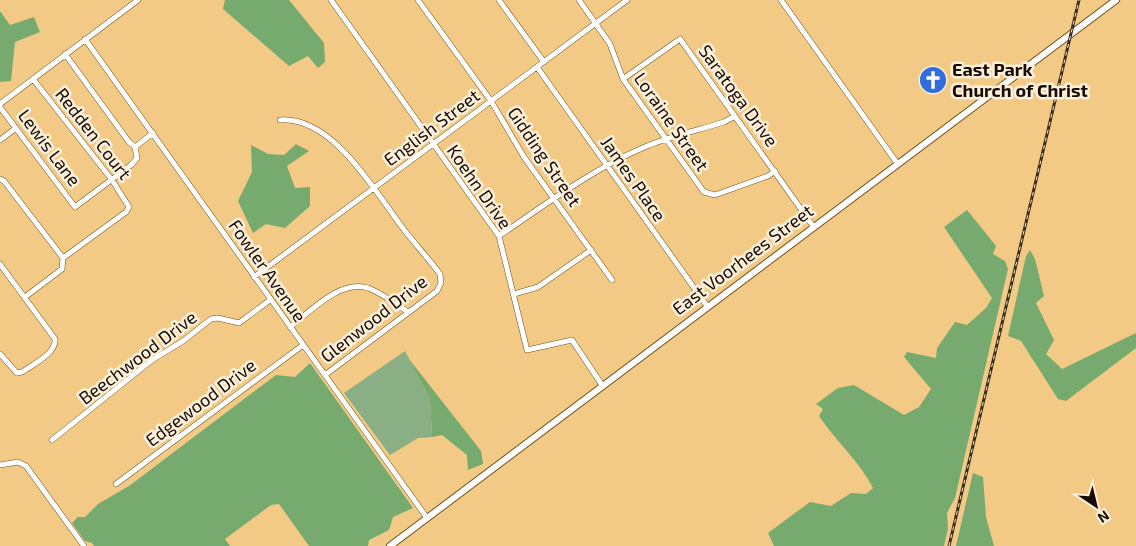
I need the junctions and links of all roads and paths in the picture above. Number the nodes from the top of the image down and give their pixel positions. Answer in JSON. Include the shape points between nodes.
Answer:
{"nodes":[{"id":1,"x":138,"y":0,"type":"edge"},
{"id":2,"x":331,"y":0,"type":"edge"},
{"id":3,"x":418,"y":0,"type":"edge"},
{"id":4,"x":499,"y":0,"type":"edge"},
{"id":5,"x":579,"y":0,"type":"edge"},
{"id":6,"x":627,"y":0,"type":"edge"},
{"id":7,"x":781,"y":0,"type":"edge"},
{"id":8,"x":1116,"y":0,"type":"edge"},
{"id":9,"x":596,"y":23,"type":"junction"},
{"id":10,"x":85,"y":39,"type":"junction"},
{"id":11,"x":65,"y":54,"type":"junction"},
{"id":12,"x":544,"y":62,"type":"junction"},
{"id":13,"x":537,"y":68,"type":"junction"},
{"id":14,"x":33,"y":79,"type":"junction"},
{"id":15,"x":623,"y":79,"type":"junction"},
{"id":16,"x":491,"y":101,"type":"junction"},
{"id":17,"x":0,"y":105,"type":"edge"},
{"id":18,"x":735,"y":116,"type":"junction"},
{"id":19,"x":280,"y":120,"type":"dead end"},
{"id":20,"x":16,"y":128,"type":"junction"},
{"id":21,"x":153,"y":133,"type":"junction"},
{"id":22,"x":666,"y":139,"type":"junction"},
{"id":23,"x":0,"y":140,"type":"edge"},
{"id":24,"x":433,"y":144,"type":"junction"},
{"id":25,"x":135,"y":147,"type":"junction"},
{"id":26,"x":897,"y":163,"type":"junction"},
{"id":27,"x":607,"y":166,"type":"junction"},
{"id":28,"x":775,"y":171,"type":"junction"},
{"id":29,"x":0,"y":179,"type":"edge"},
{"id":30,"x":112,"y":180,"type":"junction"},
{"id":31,"x":374,"y":189,"type":"junction"},
{"id":32,"x":554,"y":197,"type":"junction"},
{"id":33,"x":813,"y":226,"type":"junction"},
{"id":34,"x":499,"y":236,"type":"junction"},
{"id":35,"x":591,"y":250,"type":"junction"},
{"id":36,"x":63,"y":258,"type":"junction"},
{"id":37,"x":0,"y":264,"type":"edge"},
{"id":38,"x":254,"y":277,"type":"junction"},
{"id":39,"x":612,"y":280,"type":"dead end"},
{"id":40,"x":514,"y":294,"type":"junction"},
{"id":41,"x":25,"y":297,"type":"junction"},
{"id":42,"x":270,"y":300,"type":"junction"},
{"id":43,"x":707,"y":306,"type":"junction"},
{"id":44,"x":408,"y":312,"type":"junction"},
{"id":45,"x":290,"y":327,"type":"junction"},
{"id":46,"x":303,"y":345,"type":"junction"},
{"id":47,"x":0,"y":354,"type":"edge"},
{"id":48,"x":325,"y":375,"type":"junction"},
{"id":49,"x":602,"y":385,"type":"junction"},
{"id":50,"x":52,"y":440,"type":"dead end"},
{"id":51,"x":0,"y":465,"type":"edge"},
{"id":52,"x":116,"y":484,"type":"dead end"},
{"id":53,"x":427,"y":518,"type":"junction"},
{"id":54,"x":84,"y":546,"type":"edge"},
{"id":55,"x":390,"y":546,"type":"edge"}],
"edges":[{"from":1,"to":10,"type":"street"},
{"from":2,"to":24,"type":"street","name":"Koehn Drive"},
{"from":3,"to":16,"type":"street","name":"Gidding Street"},
{"from":4,"to":12,"type":"street"},
{"from":5,"to":9,"type":"street","name":"Loraine Street"},
{"from":6,"to":9,"type":"street","name":"English Street"},
{"from":7,"to":26,"type":"street"},
{"from":8,"to":26,"type":"main road","name":"East Voorhees Street"},
{"from":9,"to":12,"type":"street","name":"English Street"},
{"from":9,"to":15,"type":"street","name":"Loraine Street","via":[[610,44]]},
{"from":10,"to":11,"type":"street"},
{"from":10,"to":21,"type":"street","name":"Fowler Avenue"},
{"from":11,"to":14,"type":"street"},
{"from":11,"to":25,"type":"street"},
{"from":12,"to":13,"type":"street","name":"English Street"},
{"from":13,"to":16,"type":"street","name":"English Street"},
{"from":13,"to":27,"type":"street","name":"James Place"},
{"from":14,"to":17,"type":"street"},
{"from":14,"to":30,"type":"street","name":"Redden Court"},
{"from":15,"to":18,"type":"street","name":"Saratoga Drive","via":[[680,39]]},
{"from":15,"to":22,"type":"street","name":"Loraine Street"},
{"from":16,"to":24,"type":"street","name":"English Street"},
{"from":16,"to":32,"type":"street","name":"Gidding Street","via":[[524,157]]},
{"from":17,"to":20,"type":"street","name":"Lewis Lane"},
{"from":18,"to":22,"type":"street"},
{"from":18,"to":28,"type":"street","name":"Saratoga Drive"},
{"from":19,"to":31,"type":"street","name":"Glenwood Drive","via":[[292,119],[326,135],[352,160]]},
{"from":20,"to":23,"type":"street"},
{"from":20,"to":30,"type":"street","name":"Lewis Lane","via":[[75,207]]},
{"from":21,"to":25,"type":"street"},
{"from":21,"to":38,"type":"street","name":"Fowler Avenue"},
{"from":22,"to":27,"type":"street"},
{"from":22,"to":28,"type":"street","name":"Loraine Street","via":[[709,195]]},
{"from":24,"to":31,"type":"street","name":"English Street"},
{"from":24,"to":34,"type":"street","name":"Koehn Drive"},
{"from":25,"to":30,"type":"street","via":[[137,158]]},
{"from":26,"to":33,"type":"main road","name":"East Voorhees Street"},
{"from":27,"to":32,"type":"street"},
{"from":27,"to":43,"type":"street","name":"James Place"},
{"from":28,"to":33,"type":"street","name":"Saratoga Drive"},
{"from":29,"to":36,"type":"street"},
{"from":30,"to":36,"type":"street","name":"Redden Court","via":[[129,207],[126,212]]},
{"from":31,"to":38,"type":"street","name":"English Street"},
{"from":31,"to":44,"type":"street","name":"Glenwood Drive","via":[[440,274],[441,283],[437,291]]},
{"from":32,"to":34,"type":"street"},
{"from":32,"to":35,"type":"street","name":"Gidding Street"},
{"from":33,"to":43,"type":"main road","name":"East Voorhees Street"},
{"from":34,"to":40,"type":"street","name":"Koehn Drive"},
{"from":35,"to":39,"type":"street","name":"Gidding Street"},
{"from":35,"to":40,"type":"street","via":[[538,287]]},
{"from":36,"to":41,"type":"street","via":[[62,270]]},
{"from":37,"to":41,"type":"street"},
{"from":38,"to":42,"type":"street","name":"Fowler Avenue"},
{"from":40,"to":49,"type":"street","name":"Koehn Drive","via":[[527,350],[572,340]]},
{"from":41,"to":47,"type":"street","via":[[56,344],[53,350],[17,373]]},
{"from":42,"to":45,"type":"street","name":"Fowler Avenue"},
{"from":42,"to":50,"type":"street","name":"Beechwood Drive","via":[[239,323],[218,318],[211,320],[152,360]]},
{"from":43,"to":49,"type":"main road","name":"East Voorhees Street"},
{"from":44,"to":45,"type":"street","via":[[366,288],[350,287],[337,292]]},
{"from":44,"to":48,"type":"street","name":"Glenwood Drive"},
{"from":45,"to":46,"type":"street","name":"Fowler Avenue"},
{"from":46,"to":48,"type":"street","name":"Fowler Avenue"},
{"from":46,"to":52,"type":"street","name":"Edgewood Drive"},
{"from":48,"to":53,"type":"street","name":"Fowler Avenue"},
{"from":49,"to":53,"type":"main road","name":"East Voorhees Street"},
{"from":51,"to":54,"type":"street","via":[[18,462],[26,466]]},
{"from":53,"to":55,"type":"main road","name":"East Voorhees Street"}]}
